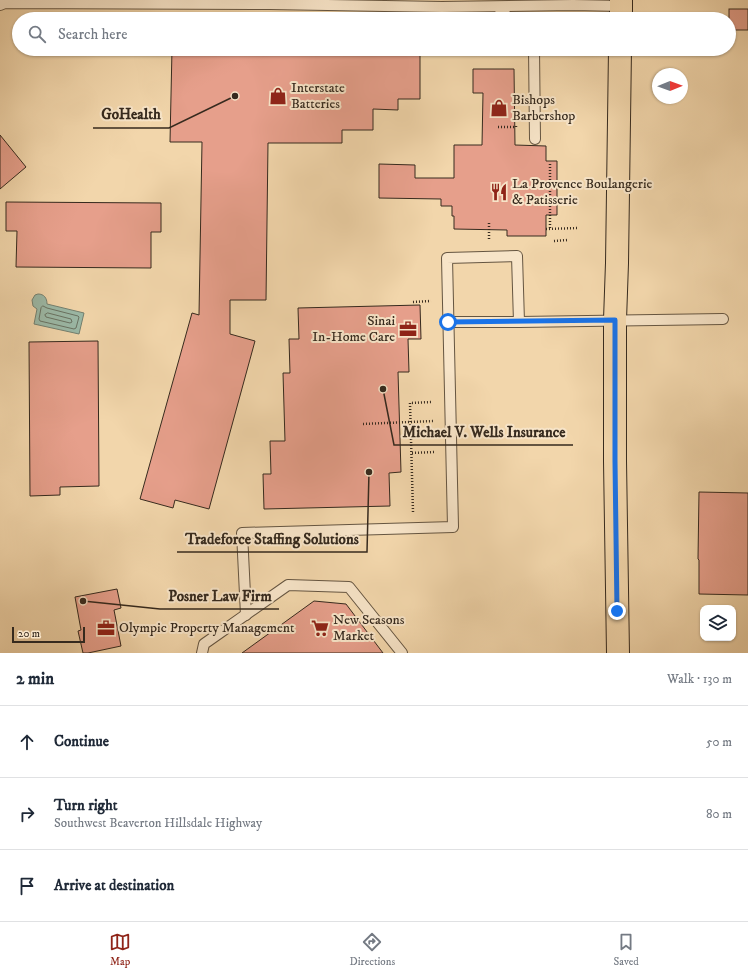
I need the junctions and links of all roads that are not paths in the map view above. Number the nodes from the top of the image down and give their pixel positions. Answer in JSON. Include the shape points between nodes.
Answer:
{"nodes":[{"id":1,"x":500,"y":2,"type":"edge"},
{"id":2,"x":0,"y":5,"type":"edge"},
{"id":3,"x":621,"y":8,"type":"edge"},
{"id":4,"x":506,"y":12,"type":"edge"},
{"id":5,"x":534,"y":56,"type":"edge"},
{"id":6,"x":620,"y":56,"type":"edge"},
{"id":7,"x":534,"y":139,"type":"dead end"},
{"id":8,"x":723,"y":319,"type":"dead end"},
{"id":9,"x":615,"y":320,"type":"junction"},
{"id":10,"x":448,"y":322,"type":"junction"},
{"id":11,"x":519,"y":322,"type":"junction"},
{"id":12,"x":246,"y":615,"type":"junction"},
{"id":13,"x":202,"y":653,"type":"edge"},
{"id":14,"x":402,"y":653,"type":"edge"},
{"id":15,"x":618,"y":653,"type":"edge"}],
"edges":[{"from":1,"to":2,"type":"lane","via":[[386,6],[106,3]]},
{"from":1,"to":3,"type":"lane"},
{"from":1,"to":4,"type":"lane"},
{"from":5,"to":7,"type":"lane"},
{"from":6,"to":9,"type":"main road"},
{"from":8,"to":9,"type":"lane"},
{"from":9,"to":11,"type":"lane"},
{"from":9,"to":15,"type":"main road"},
{"from":10,"to":11,"type":"lane"},
{"from":10,"to":11,"type":"lane","via":[[447,258],[517,256]]},
{"from":10,"to":12,"type":"lane","via":[[453,527],[242,533]]},
{"from":12,"to":13,"type":"lane","via":[[204,644]]},
{"from":12,"to":14,"type":"lane","via":[[288,585],[349,587]]}]}
